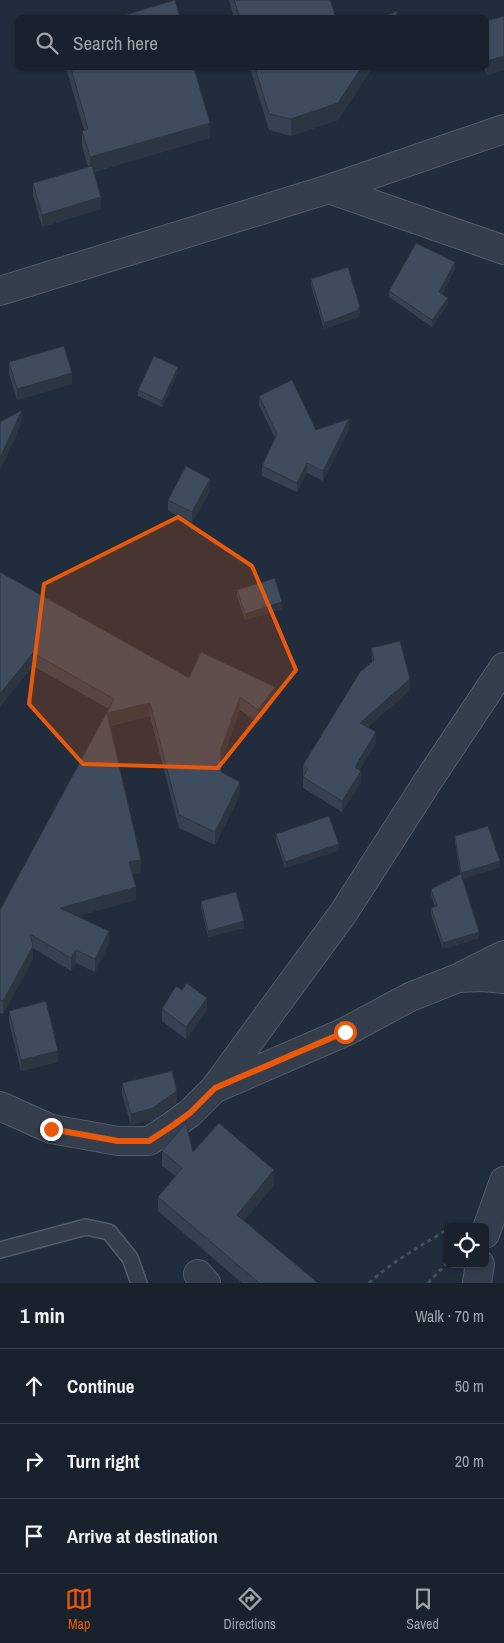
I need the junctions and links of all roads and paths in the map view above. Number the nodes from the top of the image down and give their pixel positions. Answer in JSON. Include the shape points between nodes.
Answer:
{"nodes":[{"id":1,"x":504,"y":129,"type":"edge"},
{"id":2,"x":329,"y":189,"type":"junction"},
{"id":3,"x":504,"y":250,"type":"edge"},
{"id":4,"x":0,"y":292,"type":"edge"},
{"id":5,"x":503,"y":673,"type":"edge"},
{"id":6,"x":504,"y":955,"type":"edge"},
{"id":7,"x":458,"y":978,"type":"junction"},
{"id":8,"x":504,"y":979,"type":"edge"},
{"id":9,"x":215,"y":1088,"type":"junction"},
{"id":10,"x":0,"y":1106,"type":"edge"},
{"id":11,"x":504,"y":1181,"type":"edge"},
{"id":12,"x":489,"y":1223,"type":"edge"},
{"id":13,"x":444,"y":1231,"type":"edge"},
{"id":14,"x":0,"y":1250,"type":"edge"},
{"id":15,"x":444,"y":1267,"type":"edge"},
{"id":16,"x":479,"y":1268,"type":"edge"},
{"id":17,"x":139,"y":1283,"type":"edge"},
{"id":18,"x":369,"y":1283,"type":"edge"},
{"id":19,"x":428,"y":1283,"type":"edge"},
{"id":20,"x":477,"y":1283,"type":"edge"}],
"edges":[{"from":1,"to":2,"type":"street"},
{"from":2,"to":3,"type":"street"},
{"from":2,"to":4,"type":"street"},
{"from":5,"to":9,"type":"street","via":[[428,781],[344,912]]},
{"from":6,"to":7,"type":"street"},
{"from":7,"to":8,"type":"street","via":[[483,976]]},
{"from":7,"to":9,"type":"street","via":[[410,997],[345,1032]]},
{"from":9,"to":10,"type":"street","via":[[190,1113],[149,1141],[118,1141],[51,1129]]},
{"from":11,"to":12,"type":"street"},
{"from":13,"to":18,"type":"path"},
{"from":14,"to":17,"type":"lane","via":[[86,1227],[109,1232],[130,1258]]},
{"from":15,"to":19,"type":"path"},
{"from":16,"to":20,"type":"street"}]}
